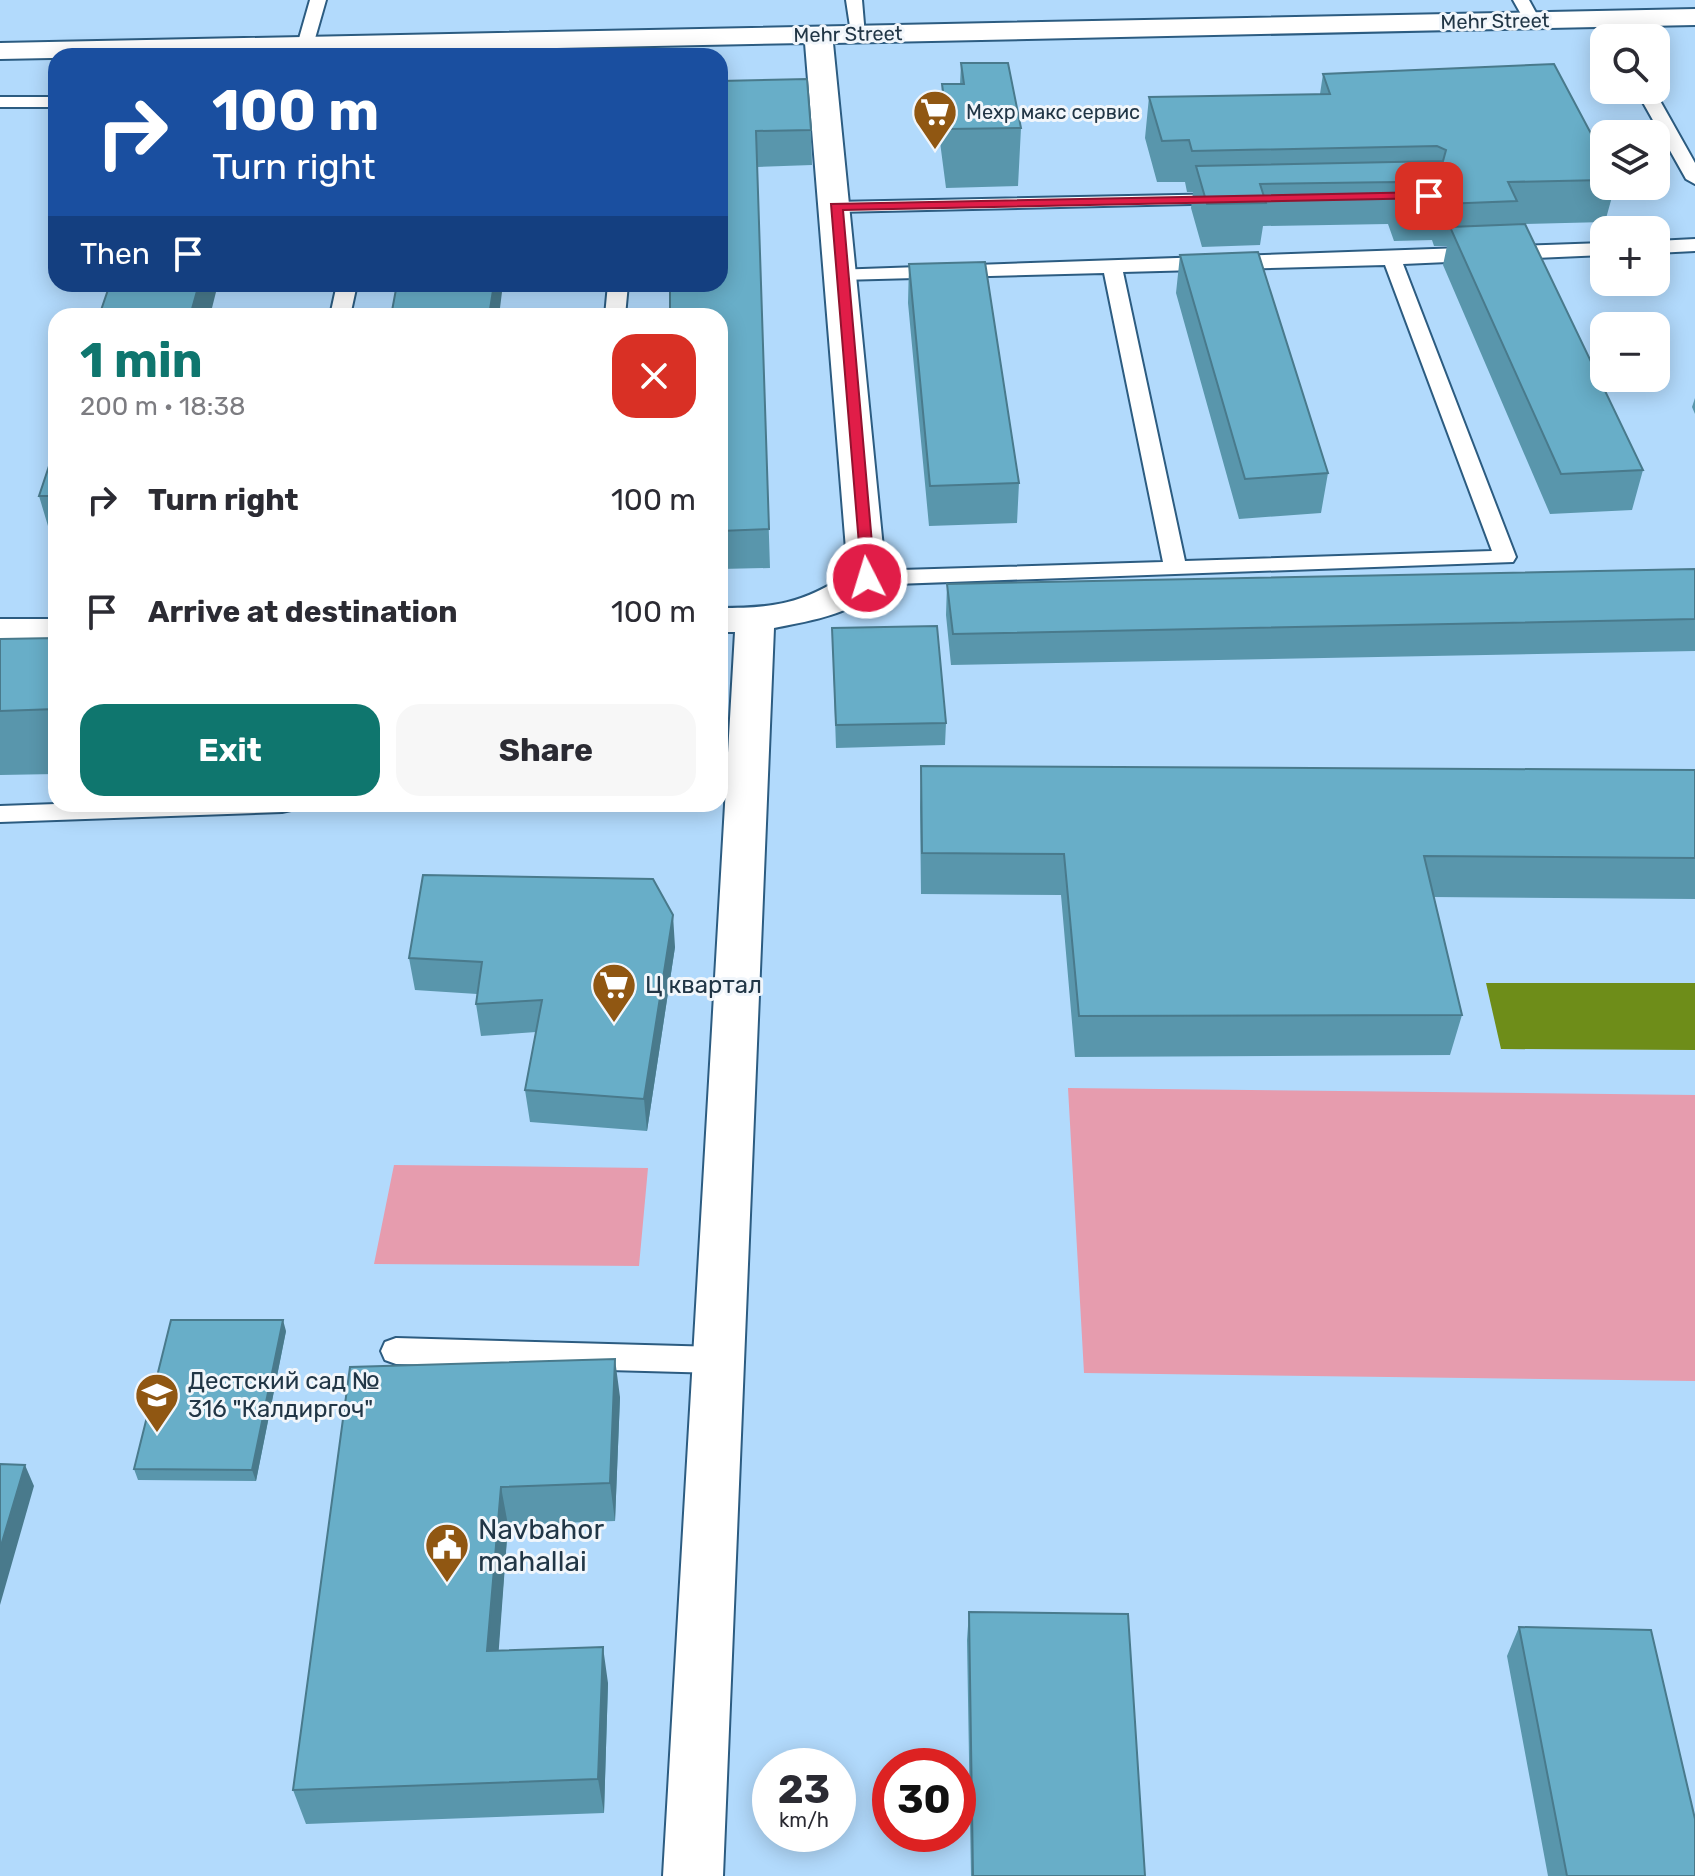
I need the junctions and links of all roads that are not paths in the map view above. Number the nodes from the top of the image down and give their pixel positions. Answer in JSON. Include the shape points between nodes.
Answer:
{"nodes":[{"id":1,"x":318,"y":0,"type":"edge"},
{"id":2,"x":854,"y":0,"type":"edge"},
{"id":3,"x":1695,"y":17,"type":"edge"},
{"id":4,"x":1532,"y":20,"type":"edge"},
{"id":5,"x":1654,"y":24,"type":"edge"},
{"id":6,"x":1590,"y":29,"type":"edge"},
{"id":7,"x":1670,"y":37,"type":"edge"},
{"id":8,"x":1695,"y":37,"type":"edge"},
{"id":9,"x":860,"y":44,"type":"junction"},
{"id":10,"x":820,"y":45,"type":"junction"},
{"id":11,"x":305,"y":48,"type":"edge"},
{"id":12,"x":566,"y":48,"type":"edge"},
{"id":13,"x":0,"y":51,"type":"edge"},
{"id":14,"x":48,"y":51,"type":"edge"},
{"id":15,"x":728,"y":56,"type":"edge"},
{"id":16,"x":48,"y":71,"type":"edge"},
{"id":17,"x":0,"y":73,"type":"edge"},
{"id":18,"x":0,"y":102,"type":"edge"},
{"id":19,"x":48,"y":102,"type":"edge"},
{"id":20,"x":1653,"y":104,"type":"edge"},
{"id":21,"x":1695,"y":179,"type":"edge"},
{"id":22,"x":1241,"y":199,"type":"edge"},
{"id":23,"x":836,"y":207,"type":"junction"},
{"id":24,"x":1695,"y":245,"type":"edge"},
{"id":25,"x":1670,"y":246,"type":"edge"},
{"id":26,"x":1590,"y":250,"type":"edge"},
{"id":27,"x":1392,"y":259,"type":"junction"},
{"id":28,"x":1112,"y":267,"type":"junction"},
{"id":29,"x":841,"y":274,"type":"junction"},
{"id":30,"x":1175,"y":568,"type":"junction"},
{"id":31,"x":867,"y":578,"type":"junction"},
{"id":32,"x":738,"y":620,"type":"edge"},
{"id":33,"x":0,"y":631,"type":"edge"},
{"id":34,"x":48,"y":631,"type":"edge"},
{"id":35,"x":734,"y":788,"type":"edge"},
{"id":36,"x":56,"y":812,"type":"edge"},
{"id":37,"x":0,"y":814,"type":"edge"},
{"id":38,"x":396,"y":1351,"type":"dead end"},
{"id":39,"x":718,"y":1360,"type":"junction"},
{"id":40,"x":693,"y":1876,"type":"edge"}],
"edges":[{"from":1,"to":11,"type":"lane"},
{"from":2,"to":9,"type":"lane"},
{"from":3,"to":5,"type":"street","name":"Mehr Street"},
{"from":4,"to":6,"type":"street","name":"Mehr Street"},
{"from":4,"to":9,"type":"street","name":"Mehr Street"},
{"from":7,"to":8,"type":"street"},
{"from":9,"to":10,"type":"street","name":"Mehr Street"},
{"from":10,"to":12,"type":"street","name":"Mehr Street"},
{"from":10,"to":15,"type":"street","name":"Mehr Street"},
{"from":10,"to":23,"type":"street"},
{"from":13,"to":14,"type":"street","name":"Mehr Street"},
{"from":16,"to":17,"type":"street"},
{"from":18,"to":19,"type":"lane"},
{"from":20,"to":21,"type":"lane"},
{"from":22,"to":23,"type":"lane"},
{"from":23,"to":29,"type":"street"},
{"from":24,"to":25,"type":"lane"},
{"from":26,"to":27,"type":"lane"},
{"from":27,"to":28,"type":"lane"},
{"from":27,"to":30,"type":"lane","via":[[1505,557]]},
{"from":28,"to":29,"type":"lane"},
{"from":28,"to":30,"type":"lane"},
{"from":29,"to":31,"type":"street"},
{"from":30,"to":31,"type":"lane"},
{"from":31,"to":32,"type":"street","via":[[825,606]]},
{"from":32,"to":35,"type":"street"},
{"from":33,"to":34,"type":"street"},
{"from":35,"to":39,"type":"street"},
{"from":36,"to":37,"type":"lane"},
{"from":38,"to":39,"type":"lane"},
{"from":39,"to":40,"type":"street"}]}
